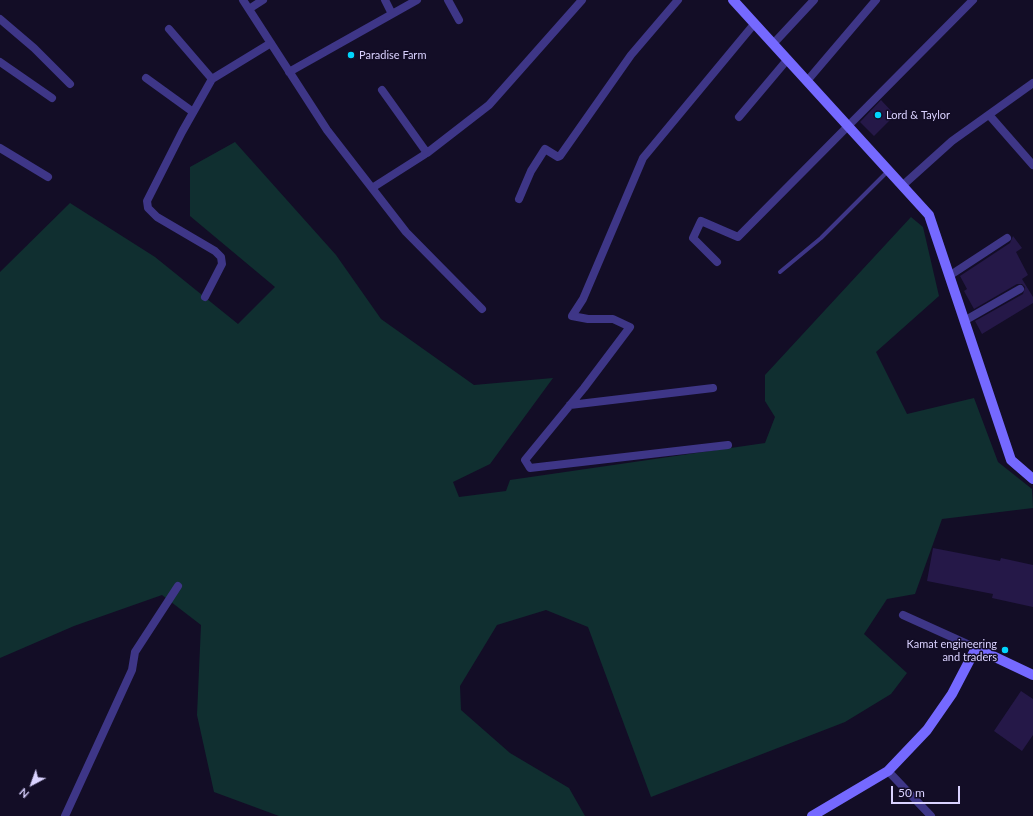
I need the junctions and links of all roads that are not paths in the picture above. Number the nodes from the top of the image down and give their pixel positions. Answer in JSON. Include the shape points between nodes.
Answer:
{"nodes":[{"id":1,"x":243,"y":0,"type":"edge"},
{"id":2,"x":263,"y":0,"type":"edge"},
{"id":3,"x":385,"y":0,"type":"edge"},
{"id":4,"x":416,"y":0,"type":"edge"},
{"id":5,"x":448,"y":0,"type":"edge"},
{"id":6,"x":582,"y":0,"type":"edge"},
{"id":7,"x":678,"y":0,"type":"edge"},
{"id":8,"x":734,"y":0,"type":"edge"},
{"id":9,"x":814,"y":0,"type":"edge"},
{"id":10,"x":876,"y":0,"type":"edge"},
{"id":11,"x":972,"y":0,"type":"edge"},
{"id":12,"x":249,"y":9,"type":"junction"},
{"id":13,"x":392,"y":14,"type":"junction"},
{"id":14,"x":0,"y":19,"type":"edge"},
{"id":15,"x":459,"y":20,"type":"dead end"},
{"id":16,"x":755,"y":24,"type":"junction"},
{"id":17,"x":169,"y":29,"type":"dead end"},
{"id":18,"x":271,"y":43,"type":"junction"},
{"id":19,"x":773,"y":44,"type":"junction"},
{"id":20,"x":788,"y":60,"type":"junction"},
{"id":21,"x":0,"y":62,"type":"edge"},
{"id":22,"x":289,"y":72,"type":"junction"},
{"id":23,"x":146,"y":78,"type":"dead end"},
{"id":24,"x":212,"y":80,"type":"junction"},
{"id":25,"x":807,"y":81,"type":"junction"},
{"id":26,"x":1033,"y":83,"type":"edge"},
{"id":27,"x":70,"y":84,"type":"dead end"},
{"id":28,"x":382,"y":90,"type":"dead end"},
{"id":29,"x":52,"y":98,"type":"dead end"},
{"id":30,"x":193,"y":112,"type":"junction"},
{"id":31,"x":990,"y":116,"type":"junction"},
{"id":32,"x":739,"y":117,"type":"dead end"},
{"id":33,"x":848,"y":126,"type":"junction"},
{"id":34,"x":0,"y":148,"type":"edge"},
{"id":35,"x":427,"y":153,"type":"junction"},
{"id":36,"x":1033,"y":165,"type":"edge"},
{"id":37,"x":888,"y":170,"type":"junction"},
{"id":38,"x":48,"y":177,"type":"dead end"},
{"id":39,"x":902,"y":186,"type":"junction"},
{"id":40,"x":372,"y":188,"type":"junction"},
{"id":41,"x":519,"y":199,"type":"dead end"},
{"id":42,"x":1007,"y":238,"type":"dead end"},
{"id":43,"x":717,"y":262,"type":"dead end"},
{"id":44,"x":780,"y":272,"type":"dead end"},
{"id":45,"x":949,"y":276,"type":"junction"},
{"id":46,"x":1020,"y":289,"type":"dead end"},
{"id":47,"x":205,"y":297,"type":"dead end"},
{"id":48,"x":482,"y":309,"type":"dead end"},
{"id":49,"x":964,"y":321,"type":"junction"},
{"id":50,"x":713,"y":388,"type":"dead end"},
{"id":51,"x":570,"y":405,"type":"junction"},
{"id":52,"x":728,"y":445,"type":"dead end"},
{"id":53,"x":1033,"y":479,"type":"edge"},
{"id":54,"x":178,"y":586,"type":"dead end"},
{"id":55,"x":903,"y":616,"type":"dead end"},
{"id":56,"x":976,"y":648,"type":"junction"},
{"id":57,"x":1033,"y":675,"type":"edge"},
{"id":58,"x":888,"y":771,"type":"junction"},
{"id":59,"x":65,"y":816,"type":"edge"},
{"id":60,"x":813,"y":816,"type":"edge"},
{"id":61,"x":932,"y":816,"type":"edge"}],
"edges":[{"from":1,"to":12,"type":"street"},
{"from":2,"to":12,"type":"street"},
{"from":3,"to":13,"type":"street"},
{"from":4,"to":13,"type":"street"},
{"from":5,"to":15,"type":"street"},
{"from":6,"to":35,"type":"street","via":[[489,105]]},
{"from":7,"to":41,"type":"street","via":[[632,55],[560,156],[545,148],[531,171]]},
{"from":8,"to":16,"type":"street"},
{"from":9,"to":19,"type":"street"},
{"from":10,"to":25,"type":"street"},
{"from":11,"to":33,"type":"street"},
{"from":12,"to":18,"type":"street"},
{"from":13,"to":22,"type":"street"},
{"from":14,"to":27,"type":"street","via":[[39,52]]},
{"from":16,"to":19,"type":"street"},
{"from":16,"to":51,"type":"street","via":[[644,158],[583,299],[572,316],[613,319],[630,327]]},
{"from":17,"to":24,"type":"street"},
{"from":18,"to":22,"type":"street"},
{"from":18,"to":24,"type":"street"},
{"from":19,"to":20,"type":"street"},
{"from":20,"to":25,"type":"street"},
{"from":20,"to":32,"type":"street"},
{"from":21,"to":29,"type":"street"},
{"from":22,"to":40,"type":"street","via":[[327,130]]},
{"from":23,"to":30,"type":"street"},
{"from":24,"to":30,"type":"street"},
{"from":25,"to":33,"type":"street"},
{"from":26,"to":31,"type":"street"},
{"from":28,"to":35,"type":"street"},
{"from":30,"to":47,"type":"street","via":[[147,200],[148,208],[157,217],[221,257],[222,264]]},
{"from":31,"to":36,"type":"street"},
{"from":31,"to":39,"type":"street","via":[[952,142]]},
{"from":33,"to":37,"type":"street"},
{"from":33,"to":43,"type":"street","via":[[738,237],[701,221],[693,238]]},
{"from":34,"to":38,"type":"street"},
{"from":35,"to":40,"type":"street"},
{"from":37,"to":39,"type":"street"},
{"from":37,"to":44,"type":"lane","via":[[821,238]]},
{"from":39,"to":45,"type":"street","via":[[929,215]]},
{"from":40,"to":48,"type":"street","via":[[406,232]]},
{"from":42,"to":45,"type":"street"},
{"from":45,"to":49,"type":"street"},
{"from":46,"to":49,"type":"street"},
{"from":49,"to":53,"type":"street","via":[[1011,460]]},
{"from":50,"to":51,"type":"street"},
{"from":51,"to":52,"type":"street","via":[[525,460],[530,468]]},
{"from":54,"to":59,"type":"street","via":[[135,652],[132,670]]},
{"from":55,"to":56,"type":"street"},
{"from":56,"to":57,"type":"street"},
{"from":56,"to":58,"type":"street","via":[[952,694],[927,730]]},
{"from":58,"to":60,"type":"street"},
{"from":58,"to":61,"type":"street"}]}
